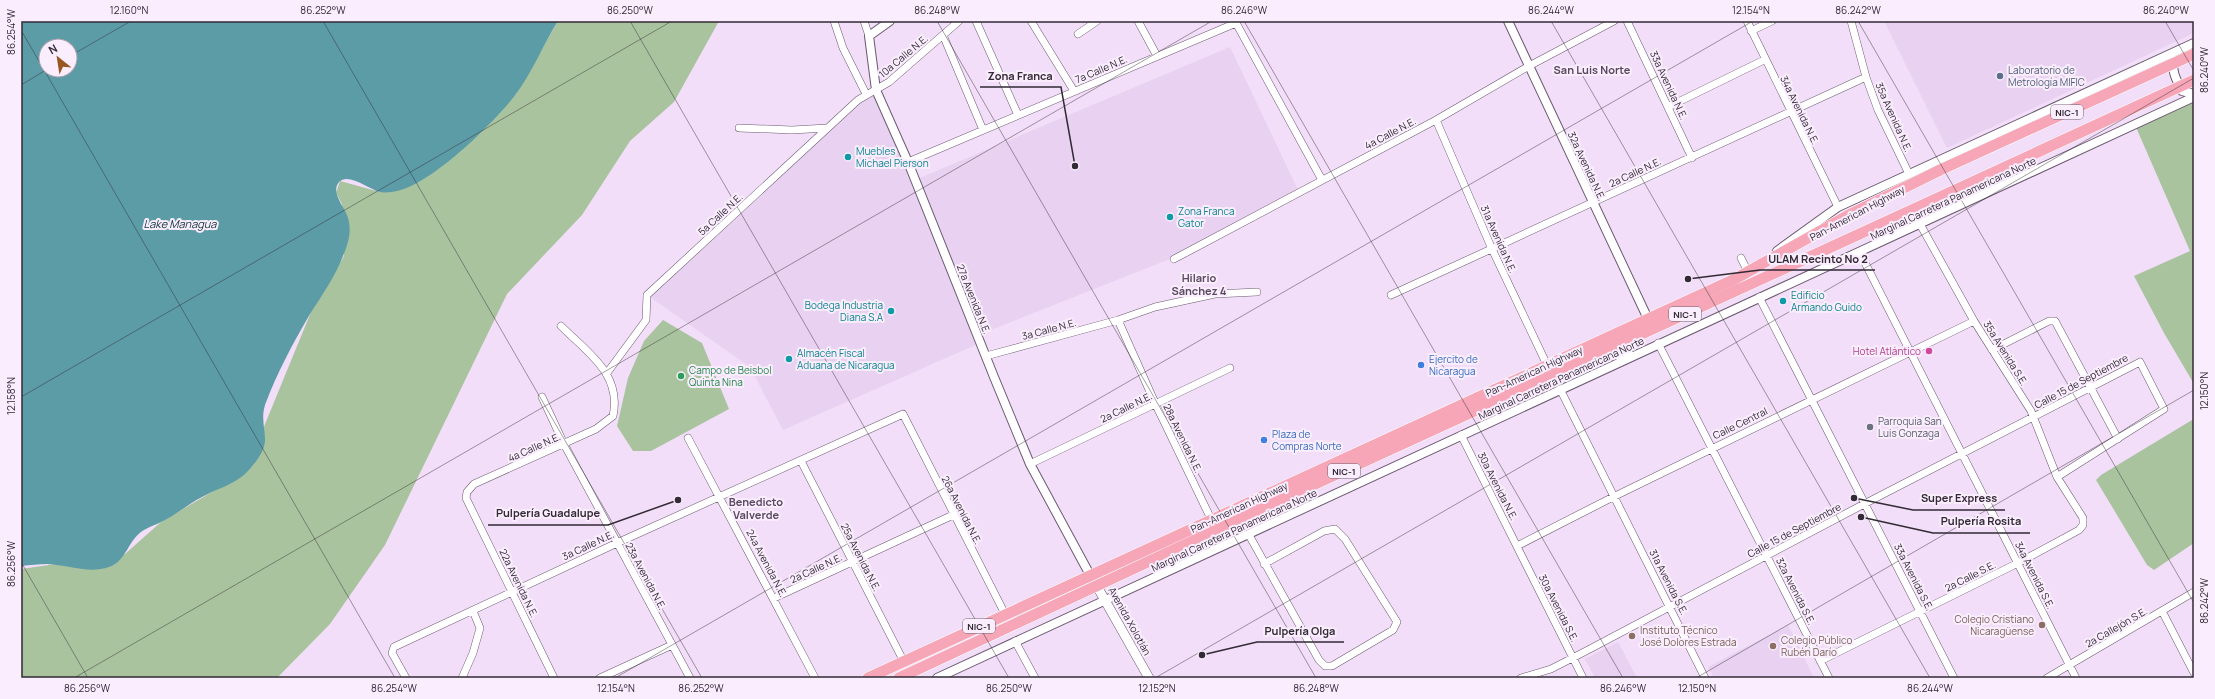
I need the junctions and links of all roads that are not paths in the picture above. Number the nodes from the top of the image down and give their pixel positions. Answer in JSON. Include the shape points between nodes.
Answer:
{"nodes":[{"id":1,"x":834,"y":21,"type":"edge"},
{"id":2,"x":864,"y":21,"type":"edge"},
{"id":3,"x":890,"y":21,"type":"edge"},
{"id":4,"x":959,"y":21,"type":"edge"},
{"id":5,"x":976,"y":21,"type":"edge"},
{"id":6,"x":1031,"y":21,"type":"edge"},
{"id":7,"x":1097,"y":21,"type":"edge"},
{"id":8,"x":1138,"y":21,"type":"edge"},
{"id":9,"x":1508,"y":21,"type":"edge"},
{"id":10,"x":1614,"y":21,"type":"edge"},
{"id":11,"x":1627,"y":21,"type":"edge"},
{"id":12,"x":1746,"y":21,"type":"edge"},
{"id":13,"x":1772,"y":21,"type":"edge"},
{"id":14,"x":1851,"y":21,"type":"edge"},
{"id":15,"x":1235,"y":22,"type":"edge"},
{"id":16,"x":1751,"y":31,"type":"junction"},
{"id":17,"x":1078,"y":34,"type":"dead end"},
{"id":18,"x":943,"y":35,"type":"junction"},
{"id":19,"x":870,"y":36,"type":"junction"},
{"id":20,"x":2194,"y":42,"type":"edge"},
{"id":21,"x":2180,"y":49,"type":"junction"},
{"id":22,"x":2194,"y":54,"type":"edge"},
{"id":23,"x":1157,"y":56,"type":"junction"},
{"id":24,"x":1764,"y":60,"type":"junction"},
{"id":25,"x":1529,"y":66,"type":"junction"},
{"id":26,"x":1866,"y":77,"type":"junction"},
{"id":27,"x":2194,"y":80,"type":"edge"},
{"id":28,"x":876,"y":90,"type":"junction"},
{"id":29,"x":1074,"y":91,"type":"junction"},
{"id":30,"x":2182,"y":91,"type":"junction"},
{"id":31,"x":866,"y":94,"type":"junction"},
{"id":32,"x":2194,"y":94,"type":"edge"},
{"id":33,"x":2194,"y":97,"type":"edge"},
{"id":34,"x":1668,"y":107,"type":"junction"},
{"id":35,"x":2174,"y":107,"type":"junction"},
{"id":36,"x":1790,"y":112,"type":"junction"},
{"id":37,"x":1018,"y":115,"type":"junction"},
{"id":38,"x":1436,"y":120,"type":"junction"},
{"id":39,"x":739,"y":128,"type":"dead end"},
{"id":40,"x":827,"y":128,"type":"junction"},
{"id":41,"x":983,"y":130,"type":"junction"},
{"id":42,"x":1692,"y":158,"type":"junction"},
{"id":43,"x":908,"y":162,"type":"junction"},
{"id":44,"x":1909,"y":174,"type":"junction"},
{"id":45,"x":1322,"y":180,"type":"junction"},
{"id":46,"x":1593,"y":203,"type":"junction"},
{"id":47,"x":1838,"y":207,"type":"junction"},
{"id":48,"x":1920,"y":224,"type":"junction"},
{"id":49,"x":1492,"y":249,"type":"junction"},
{"id":50,"x":1860,"y":253,"type":"junction"},
{"id":51,"x":1741,"y":258,"type":"dead end"},
{"id":52,"x":1174,"y":259,"type":"dead end"},
{"id":53,"x":1748,"y":272,"type":"junction"},
{"id":54,"x":1257,"y":292,"type":"dead end"},
{"id":55,"x":1391,"y":295,"type":"dead end"},
{"id":56,"x":1759,"y":297,"type":"junction"},
{"id":57,"x":1648,"y":319,"type":"junction"},
{"id":58,"x":1118,"y":320,"type":"junction"},
{"id":59,"x":1974,"y":321,"type":"junction"},
{"id":60,"x":561,"y":326,"type":"dead end"},
{"id":61,"x":1658,"y":343,"type":"junction"},
{"id":62,"x":1992,"y":350,"type":"junction"},
{"id":63,"x":1911,"y":352,"type":"junction"},
{"id":64,"x":1636,"y":353,"type":"junction"},
{"id":65,"x":986,"y":356,"type":"junction"},
{"id":66,"x":1590,"y":357,"type":"junction"},
{"id":67,"x":1547,"y":365,"type":"junction"},
{"id":68,"x":1230,"y":368,"type":"dead end"},
{"id":69,"x":607,"y":373,"type":"junction"},
{"id":70,"x":2090,"y":388,"type":"junction"},
{"id":71,"x":1560,"y":389,"type":"junction"},
{"id":72,"x":542,"y":397,"type":"dead end"},
{"id":73,"x":1812,"y":399,"type":"junction"},
{"id":74,"x":1155,"y":404,"type":"junction"},
{"id":75,"x":902,"y":414,"type":"joint"},
{"id":76,"x":2034,"y":418,"type":"junction"},
{"id":77,"x":1461,"y":435,"type":"junction"},
{"id":78,"x":688,"y":438,"type":"dead end"},
{"id":79,"x":2118,"y":439,"type":"junction"},
{"id":80,"x":564,"y":444,"type":"junction"},
{"id":81,"x":1711,"y":449,"type":"junction"},
{"id":82,"x":1962,"y":453,"type":"junction"},
{"id":83,"x":801,"y":461,"type":"junction"},
{"id":84,"x":1030,"y":464,"type":"junction"},
{"id":85,"x":2057,"y":477,"type":"junction"},
{"id":86,"x":1613,"y":496,"type":"junction"},
{"id":87,"x":720,"y":497,"type":"junction"},
{"id":88,"x":466,"y":498,"type":"joint"},
{"id":89,"x":1866,"y":503,"type":"junction"},
{"id":90,"x":953,"y":515,"type":"junction"},
{"id":91,"x":1211,"y":520,"type":"junction"},
{"id":92,"x":2083,"y":525,"type":"joint"},
{"id":93,"x":1249,"y":535,"type":"junction"},
{"id":94,"x":617,"y":543,"type":"junction"},
{"id":95,"x":1517,"y":546,"type":"junction"},
{"id":96,"x":1766,"y":556,"type":"junction"},
{"id":97,"x":852,"y":562,"type":"junction"},
{"id":98,"x":2018,"y":563,"type":"junction"},
{"id":99,"x":1264,"y":564,"type":"junction"},
{"id":100,"x":1090,"y":575,"type":"junction"},
{"id":101,"x":1098,"y":586,"type":"junction"},
{"id":102,"x":512,"y":592,"type":"junction"},
{"id":103,"x":2194,"y":592,"type":"edge"},
{"id":104,"x":774,"y":598,"type":"junction"},
{"id":105,"x":1106,"y":600,"type":"junction"},
{"id":106,"x":1670,"y":607,"type":"junction"},
{"id":107,"x":473,"y":611,"type":"junction"},
{"id":108,"x":2162,"y":611,"type":"junction"},
{"id":109,"x":1920,"y":612,"type":"junction"},
{"id":110,"x":1004,"y":614,"type":"junction"},
{"id":111,"x":1015,"y":641,"type":"junction"},
{"id":112,"x":672,"y":645,"type":"junction"},
{"id":113,"x":1573,"y":658,"type":"junction"},
{"id":114,"x":1820,"y":661,"type":"junction"},
{"id":115,"x":904,"y":662,"type":"junction"},
{"id":116,"x":2070,"y":665,"type":"junction"},
{"id":117,"x":2194,"y":673,"type":"edge"},
{"id":118,"x":406,"y":678,"type":"edge"},
{"id":119,"x":462,"y":678,"type":"edge"},
{"id":120,"x":554,"y":678,"type":"edge"},
{"id":121,"x":600,"y":678,"type":"edge"},
{"id":122,"x":690,"y":678,"type":"edge"},
{"id":123,"x":815,"y":678,"type":"edge"},
{"id":124,"x":868,"y":678,"type":"edge"},
{"id":125,"x":899,"y":678,"type":"edge"},
{"id":126,"x":936,"y":678,"type":"edge"},
{"id":127,"x":1035,"y":678,"type":"edge"},
{"id":128,"x":1149,"y":678,"type":"edge"},
{"id":129,"x":1521,"y":678,"type":"edge"},
{"id":130,"x":1583,"y":678,"type":"edge"},
{"id":131,"x":1705,"y":678,"type":"edge"},
{"id":132,"x":1829,"y":678,"type":"edge"},
{"id":133,"x":1954,"y":678,"type":"edge"},
{"id":134,"x":2047,"y":678,"type":"edge"},
{"id":135,"x":2076,"y":678,"type":"edge"}],
"edges":[{"from":1,"to":31,"type":"street","via":[[843,48]]},
{"from":2,"to":19,"type":"street","name":"27a Avenida N.E."},
{"from":3,"to":19,"type":"street"},
{"from":4,"to":18,"type":"street","name":"10a Calle N.E."},
{"from":5,"to":37,"type":"street"},
{"from":6,"to":29,"type":"street"},
{"from":7,"to":17,"type":"street"},
{"from":8,"to":23,"type":"street"},
{"from":9,"to":25,"type":"street","name":"32a Avenida N.E."},
{"from":10,"to":25,"type":"street","name":"4a Calle N.E."},
{"from":11,"to":34,"type":"street","name":"33a Avenida N.E."},
{"from":12,"to":16,"type":"street","name":"34a Avenida N.E."},
{"from":13,"to":16,"type":"street"},
{"from":14,"to":26,"type":"street","name":"35a Avenida N.E."},
{"from":15,"to":23,"type":"street","name":"7a Calle N.E."},
{"from":15,"to":45,"type":"street"},
{"from":16,"to":24,"type":"street","name":"34a Avenida N.E."},
{"from":18,"to":28,"type":"street","name":"10a Calle N.E.","via":[[889,82]]},
{"from":18,"to":41,"type":"street"},
{"from":19,"to":28,"type":"street","name":"27a Avenida N.E."},
{"from":20,"to":21,"type":"street"},
{"from":21,"to":30,"type":"street","via":[[2173,65],[2174,75]]},
{"from":21,"to":44,"type":"street"},
{"from":22,"to":53,"type":"highway","name":"Pan-American Highway","number":"NIC-1","bridge":true,"via":[[1940,170],[1847,216]]},
{"from":23,"to":29,"type":"street","name":"7a Calle N.E."},
{"from":24,"to":34,"type":"street"},
{"from":24,"to":36,"type":"street","name":"34a Avenida N.E."},
{"from":25,"to":38,"type":"street","name":"4a Calle N.E."},
{"from":25,"to":46,"type":"street","name":"32a Avenida N.E."},
{"from":26,"to":36,"type":"street","name":"2a Calle N.E."},
{"from":26,"to":44,"type":"street","name":"35a Avenida N.E.","via":[[1878,110]]},
{"from":27,"to":66,"type":"highway","name":"Pan-American Highway","number":"NIC-1","bridge":true},
{"from":28,"to":31,"type":"street","name":"5a Calle N.E."},
{"from":28,"to":43,"type":"street","name":"27a Avenida N.E."},
{"from":29,"to":37,"type":"street","name":"7a Calle N.E."},
{"from":30,"to":32,"type":"street"},
{"from":30,"to":35,"type":"street"},
{"from":31,"to":40,"type":"street","name":"5a Calle N.E."},
{"from":33,"to":35,"type":"street","name":"Marginal Carretera Panamericana Norte"},
{"from":34,"to":42,"type":"street","name":"33a Avenida N.E."},
{"from":35,"to":48,"type":"street","name":"Marginal Carretera Panamericana Norte"},
{"from":36,"to":42,"type":"street","name":"2a Calle N.E."},
{"from":36,"to":47,"type":"street","name":"34a Avenida N.E."},
{"from":37,"to":41,"type":"street","name":"7a Calle N.E."},
{"from":38,"to":45,"type":"street","name":"4a Calle N.E."},
{"from":38,"to":49,"type":"street","name":"31a Avenida N.E."},
{"from":39,"to":40,"type":"street"},
{"from":40,"to":69,"type":"street","name":"5a Calle N.E.","via":[[647,295],[646,320]]},
{"from":41,"to":43,"type":"street","name":"7a Calle N.E."},
{"from":42,"to":46,"type":"street","name":"2a Calle N.E."},
{"from":43,"to":65,"type":"street","name":"27a Avenida N.E."},
{"from":44,"to":47,"type":"street"},
{"from":45,"to":52,"type":"street","name":"4a Calle N.E."},
{"from":46,"to":49,"type":"street","name":"2a Calle N.E."},
{"from":46,"to":57,"type":"street","name":"32a Avenida N.E."},
{"from":47,"to":53,"type":"street","number":"NIC-1"},
{"from":48,"to":50,"type":"street","name":"Marginal Carretera Panamericana Norte"},
{"from":48,"to":59,"type":"street"},
{"from":49,"to":55,"type":"street","name":"2a Calle N.E."},
{"from":49,"to":67,"type":"street","name":"31a Avenida N.E."},
{"from":50,"to":56,"type":"street","name":"Marginal Carretera Panamericana Norte"},
{"from":50,"to":63,"type":"street"},
{"from":51,"to":53,"type":"street"},
{"from":53,"to":57,"type":"highway","name":"Pan-American Highway","number":"NIC-1"},
{"from":54,"to":58,"type":"street","name":"3a Calle N.E.","via":[[1215,294],[1155,307]]},
{"from":56,"to":61,"type":"street","name":"Marginal Carretera Panamericana Norte"},
{"from":56,"to":73,"type":"street"},
{"from":57,"to":67,"type":"highway","name":"Pan-American Highway","number":"NIC-1"},
{"from":58,"to":65,"type":"street","name":"3a Calle N.E."},
{"from":58,"to":74,"type":"street","name":"28a Avenida N.E."},
{"from":59,"to":62,"type":"street","name":"35a Avenida S.E."},
{"from":59,"to":63,"type":"street","name":"Calle Central"},
{"from":60,"to":69,"type":"street"},
{"from":61,"to":64,"type":"street","name":"Marginal Carretera Panamericana Norte"},
{"from":61,"to":81,"type":"street"},
{"from":62,"to":70,"type":"street","via":[[2049,321],[2055,321]]},
{"from":62,"to":76,"type":"street","name":"35a Avenida S.E."},
{"from":63,"to":73,"type":"street","name":"Calle Central"},
{"from":63,"to":82,"type":"street","name":"34a Avenida S.E."},
{"from":64,"to":66,"type":"street"},
{"from":64,"to":71,"type":"street","name":"Marginal Carretera Panamericana Norte"},
{"from":65,"to":84,"type":"street","name":"27a Avenida N.E."},
{"from":66,"to":101,"type":"highway","name":"Pan-American Highway","number":"NIC-1"},
{"from":67,"to":91,"type":"highway","name":"Pan-American Highway","number":"NIC-1"},
{"from":68,"to":74,"type":"street","name":"2a Calle N.E."},
{"from":69,"to":80,"type":"street","name":"4a Calle N.E.","via":[[615,394],[613,416],[596,429]]},
{"from":70,"to":76,"type":"street","name":"Calle 15 de Septiembre"},
{"from":70,"to":79,"type":"street"},
{"from":70,"to":79,"type":"street","name":"Calle 15 de Septiembre","via":[[2138,362],[2142,363],[2164,409]]},
{"from":71,"to":77,"type":"street","name":"Marginal Carretera Panamericana Norte"},
{"from":71,"to":86,"type":"street"},
{"from":72,"to":80,"type":"street","name":"23a Avenida N.E."},
{"from":73,"to":81,"type":"street","name":"Calle Central"},
{"from":73,"to":89,"type":"street","name":"33a Avenida S.E."},
{"from":74,"to":84,"type":"street","name":"2a Calle N.E."},
{"from":74,"to":91,"type":"street","name":"28a Avenida N.E."},
{"from":75,"to":83,"type":"street","name":"3a Calle N.E."},
{"from":75,"to":90,"type":"street","name":"26a Avenida N.E."},
{"from":76,"to":82,"type":"street","name":"Calle 15 de Septiembre"},
{"from":76,"to":85,"type":"street","name":"35a Avenida S.E."},
{"from":77,"to":93,"type":"street","name":"Marginal Carretera Panamericana Norte"},
{"from":77,"to":95,"type":"street","name":"30a Avenida N.E."},
{"from":78,"to":87,"type":"street","name":"24a Avenida N.E."},
{"from":79,"to":85,"type":"street"},
{"from":80,"to":88,"type":"street","name":"4a Calle N.E.","via":[[474,484],[467,492]]},
{"from":80,"to":94,"type":"street","name":"23a Avenida N.E."},
{"from":81,"to":86,"type":"street","name":"Calle Central"},
{"from":81,"to":96,"type":"street","name":"32a Avenida S.E."},
{"from":82,"to":89,"type":"street","name":"Calle 15 de Septiembre"},
{"from":82,"to":98,"type":"street","name":"34a Avenida S.E."},
{"from":83,"to":87,"type":"street","name":"3a Calle N.E."},
{"from":83,"to":97,"type":"street","name":"25a Avenida N.E."},
{"from":84,"to":100,"type":"street","name":"27a Avenida N.E."},
{"from":85,"to":92,"type":"street","name":"35a Avenida S.E.","via":[[2083,518]]},
{"from":86,"to":95,"type":"street","name":"Calle Central"},
{"from":86,"to":106,"type":"street","name":"31a Avenida S.E."},
{"from":87,"to":94,"type":"street","name":"3a Calle N.E."},
{"from":87,"to":104,"type":"street","name":"24a Avenida N.E."},
{"from":88,"to":102,"type":"street","name":"22a Avenida N.E."},
{"from":89,"to":96,"type":"street","name":"Calle 15 de Septiembre"},
{"from":89,"to":109,"type":"street","name":"33a Avenida S.E."},
{"from":90,"to":97,"type":"street","name":"2a Calle N.E."},
{"from":90,"to":110,"type":"street","name":"26a Avenida N.E."},
{"from":91,"to":100,"type":"highway","name":"Pan-American Highway","number":"NIC-1"},
{"from":92,"to":98,"type":"street","name":"2a Calle S.E.","via":[[2079,530]]},
{"from":93,"to":99,"type":"street"},
{"from":93,"to":105,"type":"street","name":"Marginal Carretera Panamericana Norte"},
{"from":94,"to":102,"type":"street","name":"3a Calle N.E."},
{"from":94,"to":112,"type":"street","name":"23a Avenida N.E."},
{"from":95,"to":113,"type":"street","name":"30a Avenida S.E."},
{"from":96,"to":106,"type":"street","name":"Calle 15 de Septiembre"},
{"from":96,"to":114,"type":"street","name":"32a Avenida S.E."},
{"from":97,"to":104,"type":"street","name":"2a Calle N.E."},
{"from":97,"to":115,"type":"street","name":"25a Avenida N.E."},
{"from":98,"to":109,"type":"street","name":"2a Calle S.E."},
{"from":98,"to":116,"type":"street","name":"34a Avenida S.E."},
{"from":99,"to":99,"type":"street","via":[[1319,660],[1325,666],[1332,666],[1393,630],[1397,622],[1335,529],[1324,531]]},
{"from":100,"to":101,"type":"main road","name":"Avenida Xolotlán"},
{"from":100,"to":110,"type":"highway","name":"Pan-American Highway","number":"NIC-1"},
{"from":101,"to":105,"type":"main road","name":"Avenida Xolotlán"},
{"from":101,"to":125,"type":"highway","name":"Pan-American Highway","number":"NIC-1"},
{"from":102,"to":107,"type":"street","name":"3a Calle N.E."},
{"from":102,"to":120,"type":"street","name":"22a Avenida N.E."},
{"from":103,"to":108,"type":"street","name":"2a Callejón S.E."},
{"from":104,"to":123,"type":"street","name":"24a Avenida N.E."},
{"from":105,"to":111,"type":"street","name":"Marginal Carretera Panamericana Norte"},
{"from":105,"to":128,"type":"main road","name":"Avenida Xolotlán"},
{"from":106,"to":113,"type":"street","name":"Calle 15 de Septiembre"},
{"from":106,"to":131,"type":"street","name":"31a Avenida S.E."},
{"from":107,"to":118,"type":"street","name":"3a Calle N.E.","via":[[394,647],[392,653]]},
{"from":107,"to":119,"type":"street","via":[[480,628]]},
{"from":108,"to":116,"type":"street","name":"2a Callejón S.E."},
{"from":108,"to":117,"type":"street"},
{"from":109,"to":114,"type":"street","name":"2a Calle S.E."},
{"from":109,"to":133,"type":"street","name":"33a Avenida S.E."},
{"from":110,"to":115,"type":"highway","name":"Pan-American Highway","number":"NIC-1"},
{"from":111,"to":126,"type":"street","name":"Marginal Carretera Panamericana Norte"},
{"from":111,"to":127,"type":"street"},
{"from":112,"to":121,"type":"street"},
{"from":112,"to":122,"type":"street","name":"23a Avenida N.E."},
{"from":113,"to":129,"type":"street","name":"Calle 15 de Septiembre","via":[[1551,669]]},
{"from":113,"to":130,"type":"street","name":"30a Avenida S.E."},
{"from":114,"to":132,"type":"street","name":"32a Avenida S.E."},
{"from":115,"to":124,"type":"highway","name":"Pan-American Highway","number":"NIC-1"},
{"from":116,"to":134,"type":"street","name":"2a Callejón S.E."},
{"from":116,"to":135,"type":"street","name":"34a Avenida S.E."}]}
